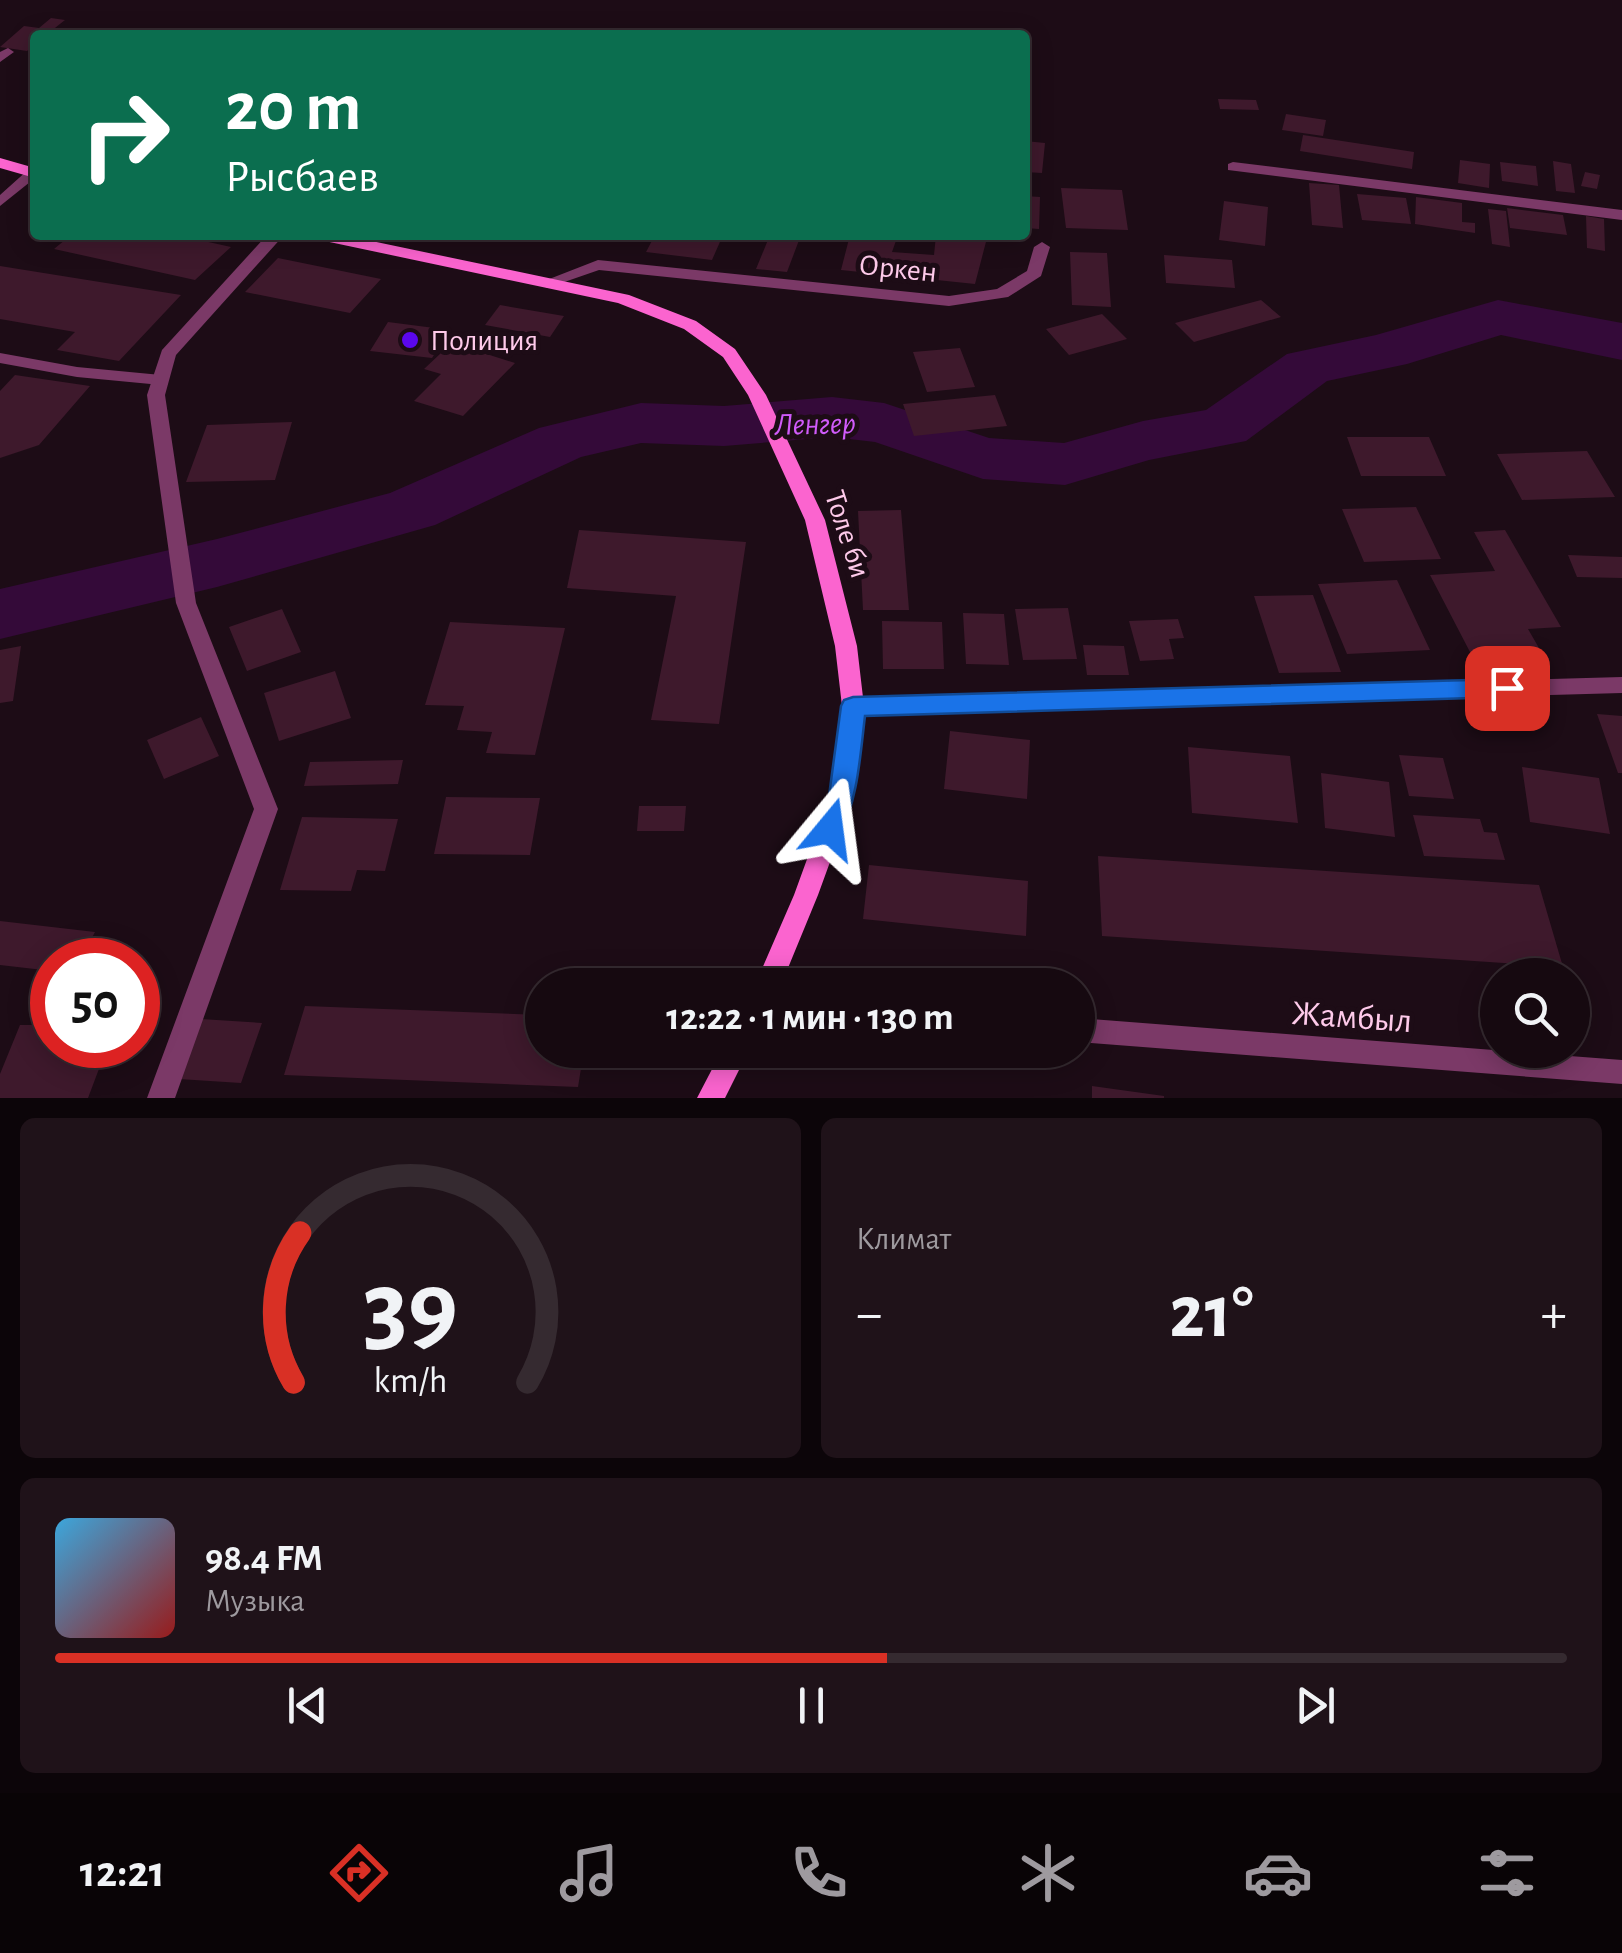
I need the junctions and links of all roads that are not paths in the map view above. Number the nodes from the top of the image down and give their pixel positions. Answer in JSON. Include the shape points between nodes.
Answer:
{"nodes":[{"id":1,"x":0,"y":164,"type":"edge"},
{"id":2,"x":1232,"y":167,"type":"dead end"},
{"id":3,"x":30,"y":171,"type":"edge"},
{"id":4,"x":30,"y":176,"type":"edge"},
{"id":5,"x":0,"y":202,"type":"edge"},
{"id":6,"x":1622,"y":215,"type":"edge"},
{"id":7,"x":271,"y":240,"type":"edge"},
{"id":8,"x":344,"y":240,"type":"edge"},
{"id":9,"x":1042,"y":247,"type":"dead end"},
{"id":10,"x":547,"y":283,"type":"junction"},
{"id":11,"x":0,"y":358,"type":"edge"},
{"id":12,"x":160,"y":380,"type":"junction"},
{"id":13,"x":1622,"y":685,"type":"edge"},
{"id":14,"x":853,"y":706,"type":"junction"},
{"id":15,"x":775,"y":968,"type":"edge"},
{"id":16,"x":1095,"y":1031,"type":"edge"},
{"id":17,"x":727,"y":1068,"type":"edge"},
{"id":18,"x":1622,"y":1072,"type":"edge"},
{"id":19,"x":161,"y":1098,"type":"edge"},
{"id":20,"x":711,"y":1098,"type":"edge"}],
"edges":[{"from":1,"to":3,"type":"main road"},
{"from":2,"to":6,"type":"street"},
{"from":4,"to":5,"type":"lane"},
{"from":7,"to":12,"type":"street","via":[[168,354]]},
{"from":8,"to":10,"type":"main road","name":"Толе би"},
{"from":9,"to":10,"type":"street","name":"Оркен","via":[[1036,273],[1002,293],[948,301],[598,265]]},
{"from":10,"to":14,"type":"main road","name":"Толе би","via":[[623,300],[690,325],[729,354],[757,395],[815,520],[846,646]]},
{"from":11,"to":12,"type":"lane"},
{"from":12,"to":19,"type":"street","via":[[156,395],[186,603],[266,808]]},
{"from":13,"to":14,"type":"street"},
{"from":14,"to":15,"type":"main road","name":"Толе би","via":[[842,796]]},
{"from":16,"to":18,"type":"street","name":"Жамбыл"},
{"from":17,"to":20,"type":"main road"}]}
